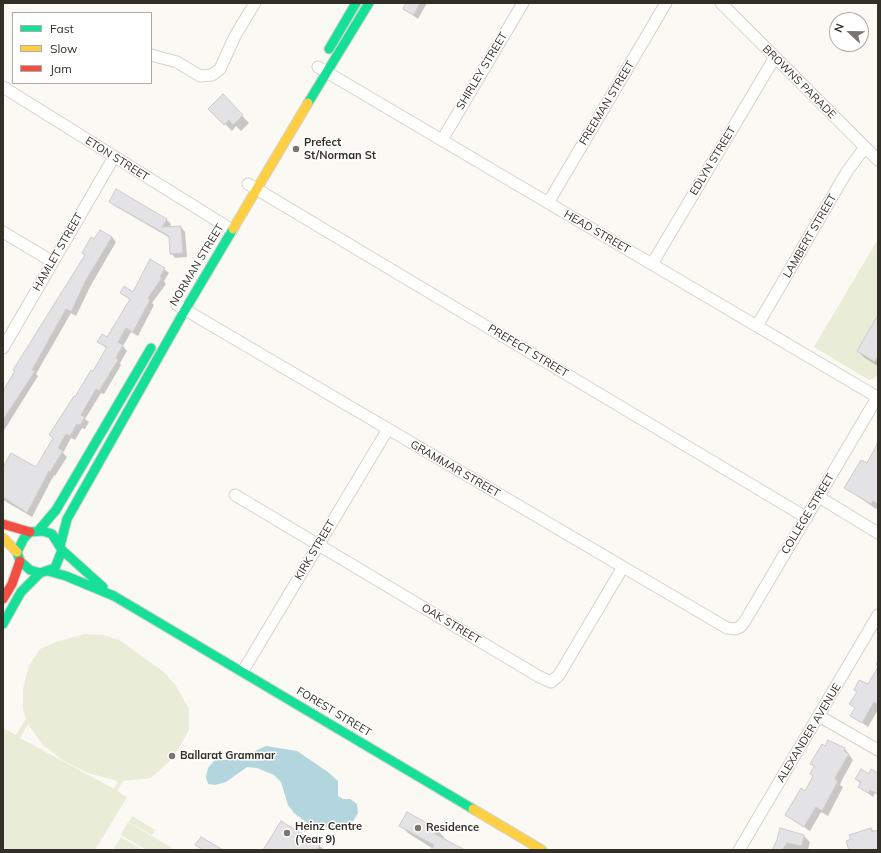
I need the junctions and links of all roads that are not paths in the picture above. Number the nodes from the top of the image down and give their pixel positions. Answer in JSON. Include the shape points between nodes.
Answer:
{"nodes":[{"id":1,"x":255,"y":3,"type":"edge"},
{"id":2,"x":356,"y":3,"type":"edge"},
{"id":3,"x":369,"y":3,"type":"edge"},
{"id":4,"x":523,"y":3,"type":"edge"},
{"id":5,"x":666,"y":3,"type":"edge"},
{"id":6,"x":721,"y":3,"type":"edge"},
{"id":7,"x":152,"y":55,"type":"edge"},
{"id":8,"x":775,"y":57,"type":"junction"},
{"id":9,"x":321,"y":66,"type":"junction"},
{"id":10,"x":3,"y":87,"type":"edge"},
{"id":11,"x":442,"y":140,"type":"junction"},
{"id":12,"x":866,"y":147,"type":"junction"},
{"id":13,"x":114,"y":157,"type":"junction"},
{"id":14,"x":878,"y":160,"type":"edge"},
{"id":15,"x":248,"y":188,"type":"junction"},
{"id":16,"x":548,"y":203,"type":"junction"},
{"id":17,"x":228,"y":228,"type":"junction"},
{"id":18,"x":3,"y":232,"type":"edge"},
{"id":19,"x":53,"y":262,"type":"junction"},
{"id":20,"x":652,"y":264,"type":"junction"},
{"id":21,"x":178,"y":309,"type":"junction"},
{"id":22,"x":757,"y":326,"type":"junction"},
{"id":23,"x":157,"y":339,"type":"dead end"},
{"id":24,"x":3,"y":348,"type":"edge"},
{"id":25,"x":878,"y":396,"type":"edge"},
{"id":26,"x":388,"y":429,"type":"junction"},
{"id":27,"x":235,"y":495,"type":"dead end"},
{"id":28,"x":819,"y":498,"type":"junction"},
{"id":29,"x":807,"y":518,"type":"junction"},
{"id":30,"x":3,"y":524,"type":"edge"},
{"id":31,"x":34,"y":532,"type":"junction"},
{"id":32,"x":878,"y":533,"type":"edge"},
{"id":33,"x":3,"y":538,"type":"edge"},
{"id":34,"x":317,"y":545,"type":"junction"},
{"id":35,"x":61,"y":548,"type":"junction"},
{"id":36,"x":18,"y":556,"type":"junction"},
{"id":37,"x":623,"y":567,"type":"junction"},
{"id":38,"x":44,"y":572,"type":"junction"},
{"id":39,"x":114,"y":596,"type":"junction"},
{"id":40,"x":3,"y":599,"type":"edge"},
{"id":41,"x":878,"y":615,"type":"edge"},
{"id":42,"x":3,"y":624,"type":"edge"},
{"id":43,"x":735,"y":629,"type":"joint"},
{"id":44,"x":243,"y":671,"type":"junction"},
{"id":45,"x":819,"y":716,"type":"junction"},
{"id":46,"x":878,"y":750,"type":"edge"},
{"id":47,"x":542,"y":850,"type":"edge"},
{"id":48,"x":739,"y":850,"type":"edge"}],
"edges":[{"from":1,"to":7,"type":"street","via":[[235,36],[221,67],[214,74],[200,76],[172,60]]},
{"from":2,"to":9,"type":"main road","name":"NORMAN STREET"},
{"from":3,"to":9,"type":"main road","name":"NORMAN STREET"},
{"from":4,"to":11,"type":"street","name":"SHIRLEY STREET"},
{"from":5,"to":16,"type":"street","name":"FREEMAN STREET"},
{"from":6,"to":8,"type":"street","name":"BROWNS PARADE"},
{"from":8,"to":12,"type":"street","name":"BROWNS PARADE"},
{"from":8,"to":20,"type":"street","name":"EDLYN STREET"},
{"from":9,"to":11,"type":"street","name":"HEAD STREET"},
{"from":9,"to":15,"type":"main road","name":"NORMAN STREET"},
{"from":10,"to":13,"type":"street","name":"ETON STREET"},
{"from":11,"to":16,"type":"street","name":"HEAD STREET"},
{"from":12,"to":14,"type":"street","name":"BROWNS PARADE"},
{"from":12,"to":22,"type":"street","name":"LAMBERT STREET","via":[[846,173]]},
{"from":13,"to":17,"type":"street","name":"ETON STREET"},
{"from":13,"to":19,"type":"street","name":"HAMLET STREET"},
{"from":15,"to":17,"type":"main road","name":"NORMAN STREET"},
{"from":15,"to":17,"type":"main road","name":"NORMAN STREET"},
{"from":15,"to":29,"type":"street","name":"PREFECT STREET"},
{"from":16,"to":20,"type":"street","name":"HEAD STREET"},
{"from":17,"to":21,"type":"main road","name":"NORMAN STREET"},
{"from":18,"to":19,"type":"street"},
{"from":19,"to":24,"type":"street","name":"HAMLET STREET"},
{"from":20,"to":22,"type":"street","name":"HEAD STREET"},
{"from":21,"to":26,"type":"street","name":"GRAMMAR STREET"},
{"from":21,"to":35,"type":"main road","name":"NORMAN STREET","via":[[67,519]]},
{"from":22,"to":25,"type":"street","name":"HEAD STREET"},
{"from":23,"to":31,"type":"main road","via":[[56,510]]},
{"from":25,"to":28,"type":"street","name":"COLLEGE STREET"},
{"from":26,"to":34,"type":"street","name":"KIRK STREET"},
{"from":26,"to":37,"type":"street","name":"GRAMMAR STREET"},
{"from":27,"to":34,"type":"street","name":"OAK STREET"},
{"from":28,"to":29,"type":"street","name":"COLLEGE STREET"},
{"from":28,"to":32,"type":"street"},
{"from":29,"to":43,"type":"street","name":"COLLEGE STREET","via":[[746,620]]},
{"from":30,"to":31,"type":"main road"},
{"from":31,"to":35,"type":"main road","via":[[52,534]]},
{"from":31,"to":36,"type":"main road","via":[[24,538]]},
{"from":33,"to":36,"type":"main road"},
{"from":34,"to":37,"type":"street","name":"OAK STREET","via":[[553,685]]},
{"from":34,"to":44,"type":"street","name":"KIRK STREET"},
{"from":35,"to":38,"type":"main road","via":[[58,565]]},
{"from":35,"to":39,"type":"main road","name":"FOREST STREET"},
{"from":36,"to":38,"type":"main road","via":[[30,570]]},
{"from":36,"to":40,"type":"main road","via":[[12,584]]},
{"from":37,"to":43,"type":"street","name":"GRAMMAR STREET","via":[[727,628]]},
{"from":38,"to":39,"type":"main road","name":"FOREST STREET","via":[[66,576]]},
{"from":38,"to":42,"type":"main road","via":[[21,592]]},
{"from":39,"to":44,"type":"main road","name":"FOREST STREET"},
{"from":41,"to":45,"type":"street","name":"ALEXANDER AVENUE"},
{"from":44,"to":47,"type":"main road","name":"FOREST STREET"},
{"from":45,"to":46,"type":"street"},
{"from":45,"to":48,"type":"street","name":"ALEXANDER AVENUE"}]}
